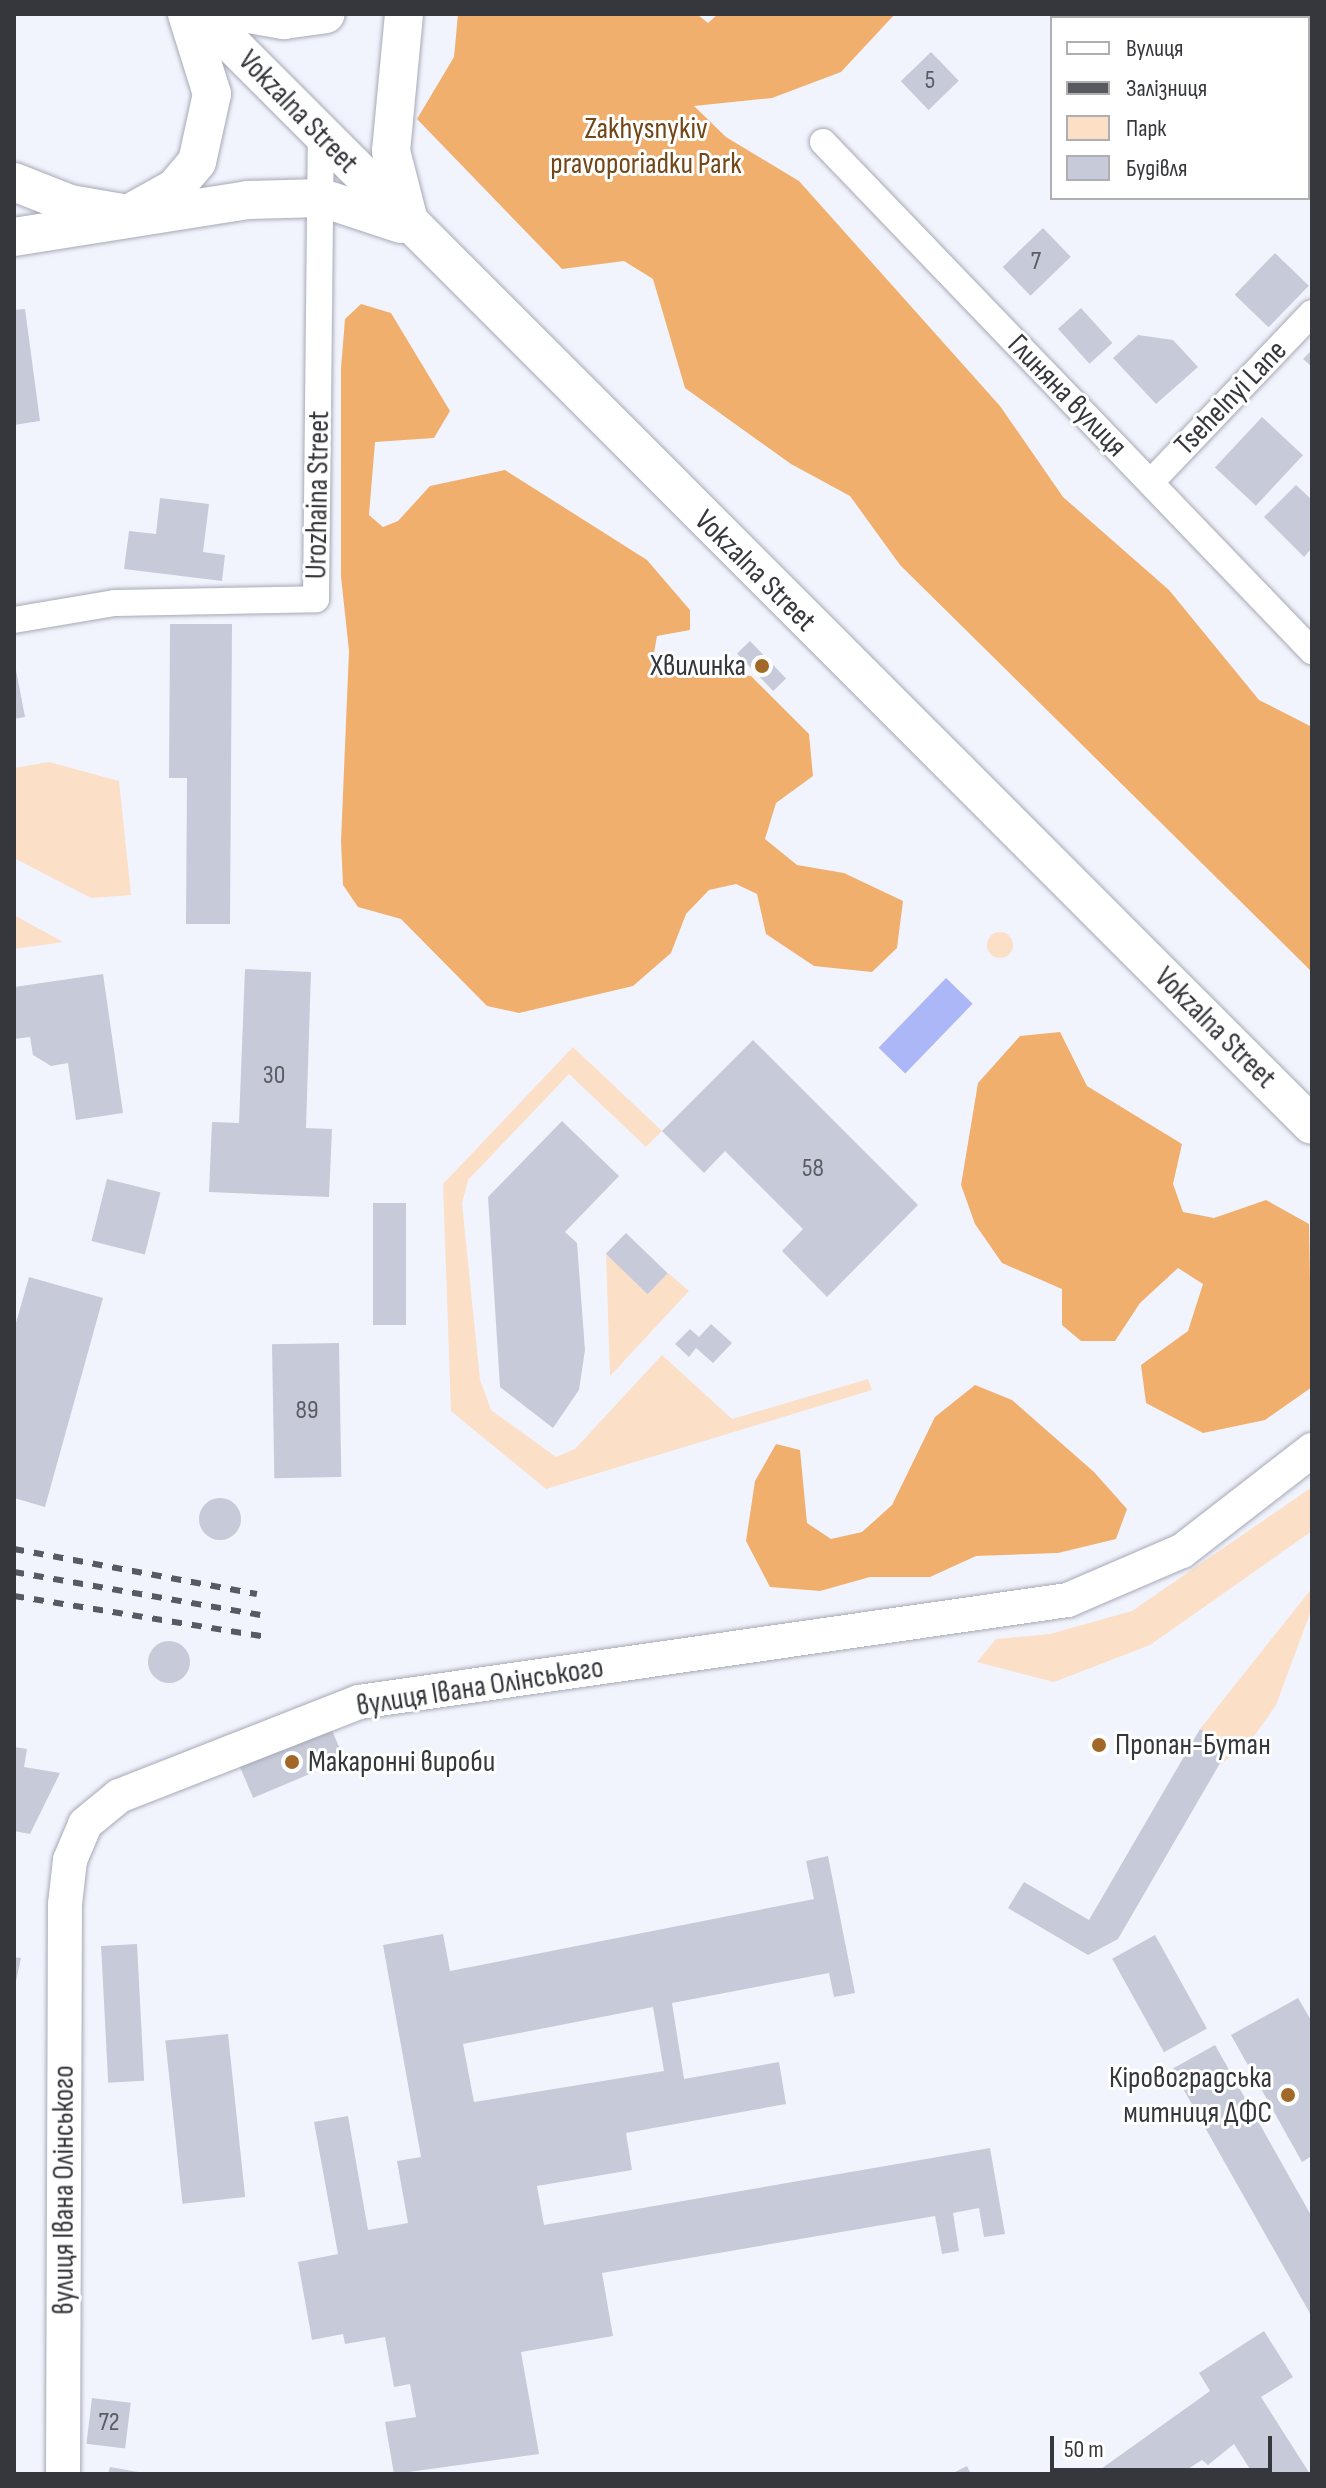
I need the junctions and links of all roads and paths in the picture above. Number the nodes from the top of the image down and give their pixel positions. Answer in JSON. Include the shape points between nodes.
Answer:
{"nodes":[{"id":1,"x":187,"y":14,"type":"edge"},
{"id":2,"x":202,"y":14,"type":"edge"},
{"id":3,"x":249,"y":14,"type":"edge"},
{"id":4,"x":326,"y":14,"type":"edge"},
{"id":5,"x":404,"y":14,"type":"edge"},
{"id":6,"x":321,"y":135,"type":"junction"},
{"id":7,"x":823,"y":142,"type":"dead end"},
{"id":8,"x":14,"y":182,"type":"edge"},
{"id":9,"x":322,"y":198,"type":"junction"},
{"id":10,"x":128,"y":214,"type":"junction"},
{"id":11,"x":411,"y":228,"type":"junction"},
{"id":12,"x":14,"y":237,"type":"edge"},
{"id":13,"x":1312,"y":313,"type":"edge"},
{"id":14,"x":1151,"y":482,"type":"junction"},
{"id":15,"x":14,"y":620,"type":"edge"},
{"id":16,"x":1312,"y":651,"type":"edge"},
{"id":17,"x":1312,"y":1125,"type":"edge"},
{"id":18,"x":1312,"y":1450,"type":"edge"},
{"id":19,"x":63,"y":2474,"type":"edge"}],
"edges":[{"from":1,"to":10,"type":"main road","via":[[212,94],[207,133],[175,188]]},
{"from":2,"to":6,"type":"main road","name":"Vokzalna Street"},
{"from":3,"to":4,"type":"main road","via":[[284,20]]},
{"from":5,"to":11,"type":"main road","via":[[391,151]]},
{"from":6,"to":9,"type":"street","name":"Urozhaina Street"},
{"from":6,"to":11,"type":"main road","name":"Vokzalna Street"},
{"from":7,"to":14,"type":"street","name":"Глиняна вулиця"},
{"from":8,"to":10,"type":"main road","via":[[70,204]]},
{"from":9,"to":10,"type":"main road"},
{"from":9,"to":11,"type":"main road"},
{"from":9,"to":15,"type":"street","name":"Urozhaina Street","via":[[316,599],[115,603]]},
{"from":10,"to":12,"type":"main road"},
{"from":11,"to":17,"type":"main road","name":"Vokzalna Street"},
{"from":13,"to":14,"type":"street","name":"Tsehelnyi Lane"},
{"from":14,"to":16,"type":"street","name":"Глиняна вулиця"},
{"from":18,"to":19,"type":"street","name":"вулиця Івана Олінського","via":[[1182,1551],[1068,1600],[359,1702],[119,1796],[85,1824],[70,1860],[65,1904]]}]}
